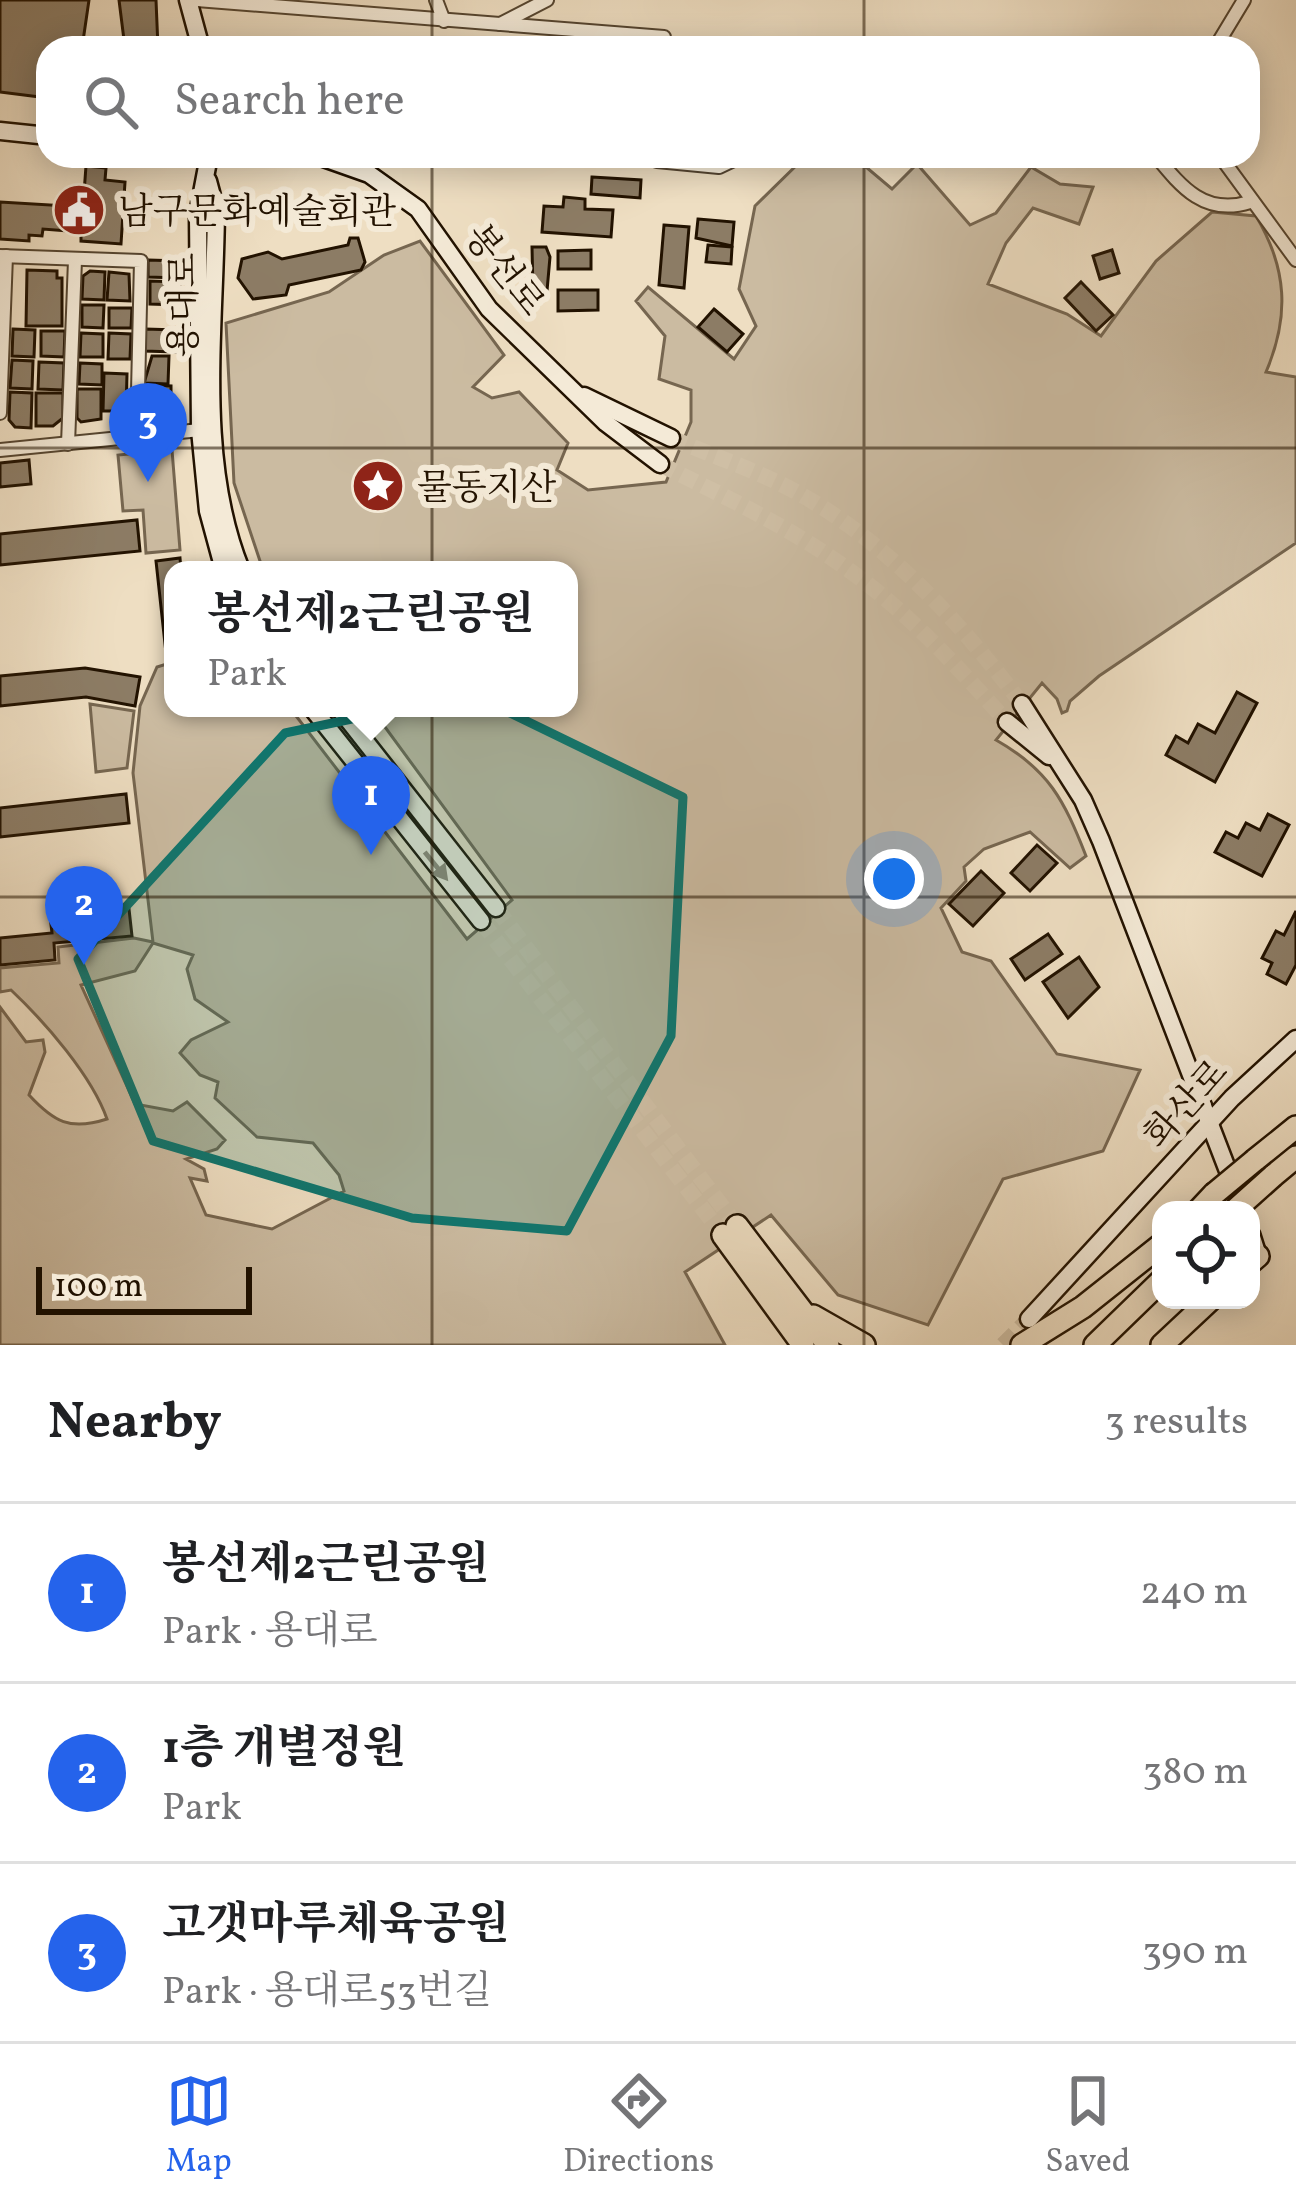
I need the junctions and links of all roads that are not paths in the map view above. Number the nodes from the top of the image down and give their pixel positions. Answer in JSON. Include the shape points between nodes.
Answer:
{"nodes":[{"id":1,"x":188,"y":0,"type":"edge"},
{"id":2,"x":197,"y":0,"type":"edge"},
{"id":3,"x":436,"y":0,"type":"edge"},
{"id":4,"x":547,"y":0,"type":"edge"},
{"id":5,"x":1244,"y":0,"type":"edge"},
{"id":6,"x":444,"y":21,"type":"junction"},
{"id":7,"x":499,"y":25,"type":"junction"},
{"id":8,"x":198,"y":36,"type":"edge"},
{"id":9,"x":650,"y":36,"type":"edge"},
{"id":10,"x":1222,"y":36,"type":"edge"},
{"id":11,"x":0,"y":131,"type":"edge"},
{"id":12,"x":36,"y":135,"type":"edge"},
{"id":13,"x":208,"y":168,"type":"edge"},
{"id":14,"x":350,"y":168,"type":"edge"},
{"id":15,"x":1168,"y":168,"type":"edge"},
{"id":16,"x":1228,"y":168,"type":"edge"},
{"id":17,"x":208,"y":181,"type":"junction"},
{"id":18,"x":1250,"y":202,"type":"junction"},
{"id":19,"x":3,"y":256,"type":"edge"},
{"id":20,"x":75,"y":260,"type":"junction"},
{"id":21,"x":1296,"y":260,"type":"edge"},
{"id":22,"x":578,"y":393,"type":"junction"},
{"id":23,"x":0,"y":413,"type":"edge"},
{"id":24,"x":200,"y":430,"type":"junction"},
{"id":25,"x":137,"y":435,"type":"junction"},
{"id":26,"x":671,"y":438,"type":"tunnel mouth"},
{"id":27,"x":68,"y":444,"type":"junction"},
{"id":28,"x":0,"y":450,"type":"edge"},
{"id":29,"x":660,"y":464,"type":"tunnel mouth"},
{"id":30,"x":222,"y":561,"type":"edge"},
{"id":31,"x":239,"y":561,"type":"edge"},
{"id":32,"x":1022,"y":704,"type":"tunnel mouth"},
{"id":33,"x":319,"y":717,"type":"edge"},
{"id":34,"x":346,"y":717,"type":"edge"},
{"id":35,"x":1007,"y":722,"type":"tunnel mouth"},
{"id":36,"x":1059,"y":765,"type":"junction"},
{"id":37,"x":496,"y":908,"type":"tunnel mouth"},
{"id":38,"x":481,"y":921,"type":"tunnel mouth"},
{"id":39,"x":1296,"y":1040,"type":"edge"},
{"id":40,"x":1213,"y":1122,"type":"junction"},
{"id":41,"x":1296,"y":1126,"type":"edge"},
{"id":42,"x":1296,"y":1157,"type":"edge"},
{"id":43,"x":1208,"y":1201,"type":"edge"},
{"id":44,"x":1236,"y":1201,"type":"edge"},
{"id":45,"x":1248,"y":1201,"type":"edge"},
{"id":46,"x":730,"y":1231,"type":"tunnel mouth"},
{"id":47,"x":1152,"y":1253,"type":"edge"},
{"id":48,"x":1152,"y":1254,"type":"edge"},
{"id":49,"x":774,"y":1290,"type":"junction"},
{"id":50,"x":1152,"y":1290,"type":"edge"},
{"id":51,"x":1200,"y":1309,"type":"edge"},
{"id":52,"x":1029,"y":1319,"type":"tunnel mouth"},
{"id":53,"x":788,"y":1345,"type":"edge"},
{"id":54,"x":803,"y":1345,"type":"edge"},
{"id":55,"x":828,"y":1345,"type":"edge"},
{"id":56,"x":864,"y":1345,"type":"edge"},
{"id":57,"x":1022,"y":1345,"type":"tunnel mouth"},
{"id":58,"x":1056,"y":1345,"type":"edge"},
{"id":59,"x":1095,"y":1345,"type":"edge"},
{"id":60,"x":1162,"y":1345,"type":"edge"}],
"edges":[{"from":1,"to":8,"type":"main road"},
{"from":2,"to":6,"type":"street"},
{"from":3,"to":6,"type":"street"},
{"from":4,"to":7,"type":"street"},
{"from":5,"to":10,"type":"street"},
{"from":6,"to":7,"type":"street"},
{"from":7,"to":9,"type":"street"},
{"from":11,"to":12,"type":"main road"},
{"from":13,"to":17,"type":"main road","name":"용대로"},
{"from":14,"to":22,"type":"main road","name":"봉선로","via":[[418,209],[489,309]]},
{"from":15,"to":18,"type":"street","via":[[1200,201],[1229,208]]},
{"from":16,"to":18,"type":"street"},
{"from":17,"to":24,"type":"main road","name":"용대로","via":[[199,214]]},
{"from":17,"to":31,"type":"main road","name":"용대로","via":[[216,211],[213,447],[219,501]]},
{"from":18,"to":21,"type":"street"},
{"from":19,"to":20,"type":"street"},
{"from":19,"to":23,"type":"street"},
{"from":20,"to":25,"type":"street","via":[[141,261]]},
{"from":20,"to":27,"type":"street"},
{"from":22,"to":26,"type":"main road"},
{"from":22,"to":29,"type":"main road","name":"봉선로"},
{"from":24,"to":25,"type":"street"},
{"from":24,"to":30,"type":"main road","name":"용대로"},
{"from":25,"to":27,"type":"street"},
{"from":27,"to":28,"type":"street"},
{"from":32,"to":36,"type":"main road"},
{"from":33,"to":38,"type":"main road","one_way":true},
{"from":34,"to":37,"type":"main road"},
{"from":35,"to":36,"type":"main road"},
{"from":36,"to":40,"type":"main road","via":[[1101,841]]},
{"from":39,"to":40,"type":"main road","name":"화산로"},
{"from":40,"to":44,"type":"main road"},
{"from":40,"to":52,"type":"main road","name":"화산로"},
{"from":41,"to":43,"type":"highway","bridge":true},
{"from":42,"to":45,"type":"highway","bridge":true},
{"from":46,"to":49,"type":"highway"},
{"from":47,"to":57,"type":"highway"},
{"from":48,"to":58,"type":"highway"},
{"from":49,"to":53,"type":"highway"},
{"from":49,"to":54,"type":"highway"},
{"from":49,"to":55,"type":"highway"},
{"from":49,"to":56,"type":"highway"},
{"from":50,"to":59,"type":"highway"},
{"from":51,"to":60,"type":"highway"}]}
